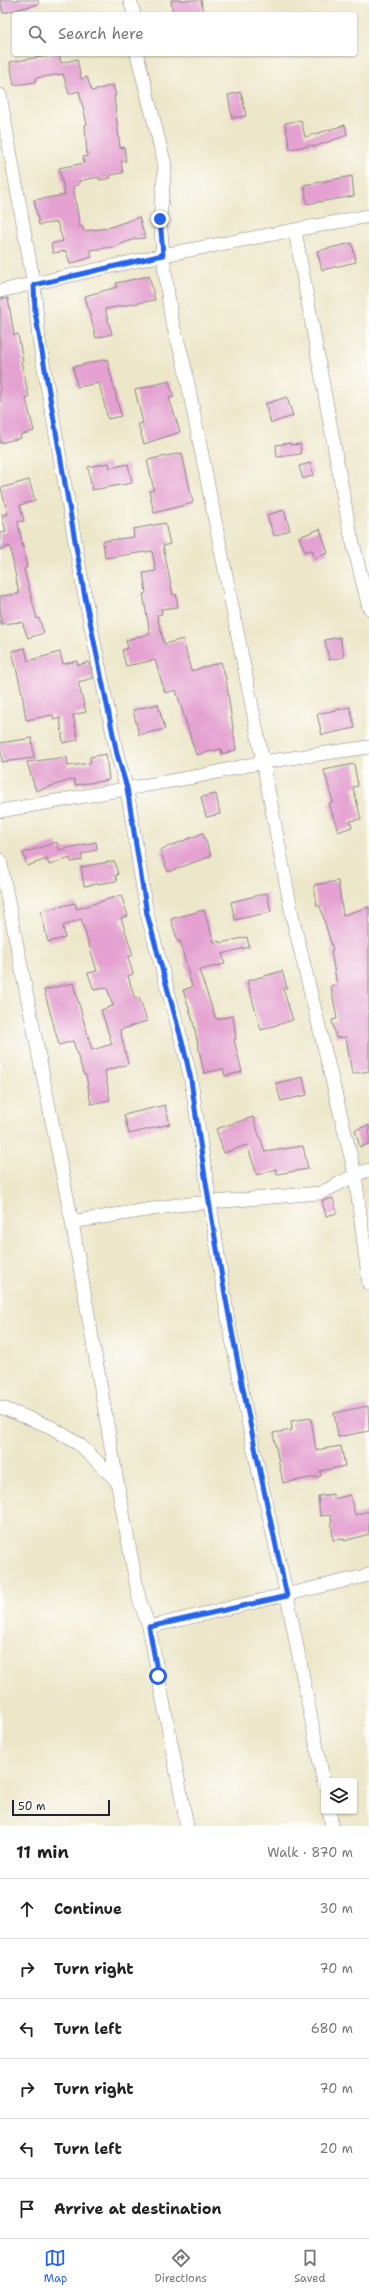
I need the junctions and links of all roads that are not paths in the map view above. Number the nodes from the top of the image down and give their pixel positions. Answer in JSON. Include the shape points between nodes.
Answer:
{"nodes":[{"id":1,"x":130,"y":0,"type":"edge"},
{"id":2,"x":133,"y":12,"type":"edge"},
{"id":3,"x":138,"y":56,"type":"edge"},
{"id":4,"x":0,"y":95,"type":"edge"},
{"id":5,"x":369,"y":216,"type":"edge"},
{"id":6,"x":295,"y":231,"type":"junction"},
{"id":7,"x":163,"y":255,"type":"junction"},
{"id":8,"x":34,"y":285,"type":"junction"},
{"id":9,"x":0,"y":291,"type":"edge"},
{"id":10,"x":369,"y":608,"type":"edge"},
{"id":11,"x":369,"y":747,"type":"edge"},
{"id":12,"x":263,"y":762,"type":"junction"},
{"id":13,"x":127,"y":788,"type":"junction"},
{"id":14,"x":0,"y":811,"type":"edge"},
{"id":15,"x":0,"y":860,"type":"edge"},
{"id":16,"x":369,"y":1170,"type":"edge"},
{"id":17,"x":355,"y":1174,"type":"junction"},
{"id":18,"x":210,"y":1204,"type":"junction"},
{"id":19,"x":72,"y":1222,"type":"junction"},
{"id":20,"x":369,"y":1284,"type":"edge"},
{"id":21,"x":0,"y":1407,"type":"edge"},
{"id":22,"x":117,"y":1481,"type":"junction"},
{"id":23,"x":369,"y":1575,"type":"edge"},
{"id":24,"x":287,"y":1596,"type":"junction"},
{"id":25,"x":149,"y":1627,"type":"junction"},
{"id":26,"x":323,"y":1778,"type":"edge"},
{"id":27,"x":330,"y":1814,"type":"edge"},
{"id":28,"x":187,"y":1826,"type":"edge"},
{"id":29,"x":332,"y":1826,"type":"edge"}],
"edges":[{"from":1,"to":2,"type":"street"},
{"from":3,"to":7,"type":"street","via":[[165,165],[160,219]]},
{"from":4,"to":8,"type":"street"},
{"from":5,"to":6,"type":"street"},
{"from":6,"to":7,"type":"street"},
{"from":6,"to":10,"type":"street","via":[[349,527]]},
{"from":7,"to":8,"type":"street"},
{"from":7,"to":12,"type":"street","via":[[173,324],[183,359]]},
{"from":8,"to":9,"type":"street"},
{"from":8,"to":13,"type":"street","via":[[39,340],[84,592],[117,754]]},
{"from":11,"to":12,"type":"street"},
{"from":12,"to":13,"type":"street"},
{"from":12,"to":17,"type":"street","via":[[293,920]]},
{"from":13,"to":14,"type":"street"},
{"from":13,"to":18,"type":"street","via":[[147,914],[184,1049]]},
{"from":15,"to":19,"type":"street"},
{"from":16,"to":17,"type":"street"},
{"from":17,"to":18,"type":"street","via":[[340,1185],[320,1193]]},
{"from":17,"to":20,"type":"street"},
{"from":18,"to":19,"type":"street","via":[[177,1205]]},
{"from":18,"to":24,"type":"street","via":[[228,1319]]},
{"from":19,"to":22,"type":"street"},
{"from":21,"to":22,"type":"street","via":[[51,1427],[80,1445]]},
{"from":22,"to":25,"type":"street","via":[[139,1599]]},
{"from":23,"to":24,"type":"street"},
{"from":24,"to":25,"type":"street"},
{"from":24,"to":26,"type":"street"},
{"from":25,"to":28,"type":"street"},
{"from":27,"to":29,"type":"street"}]}
